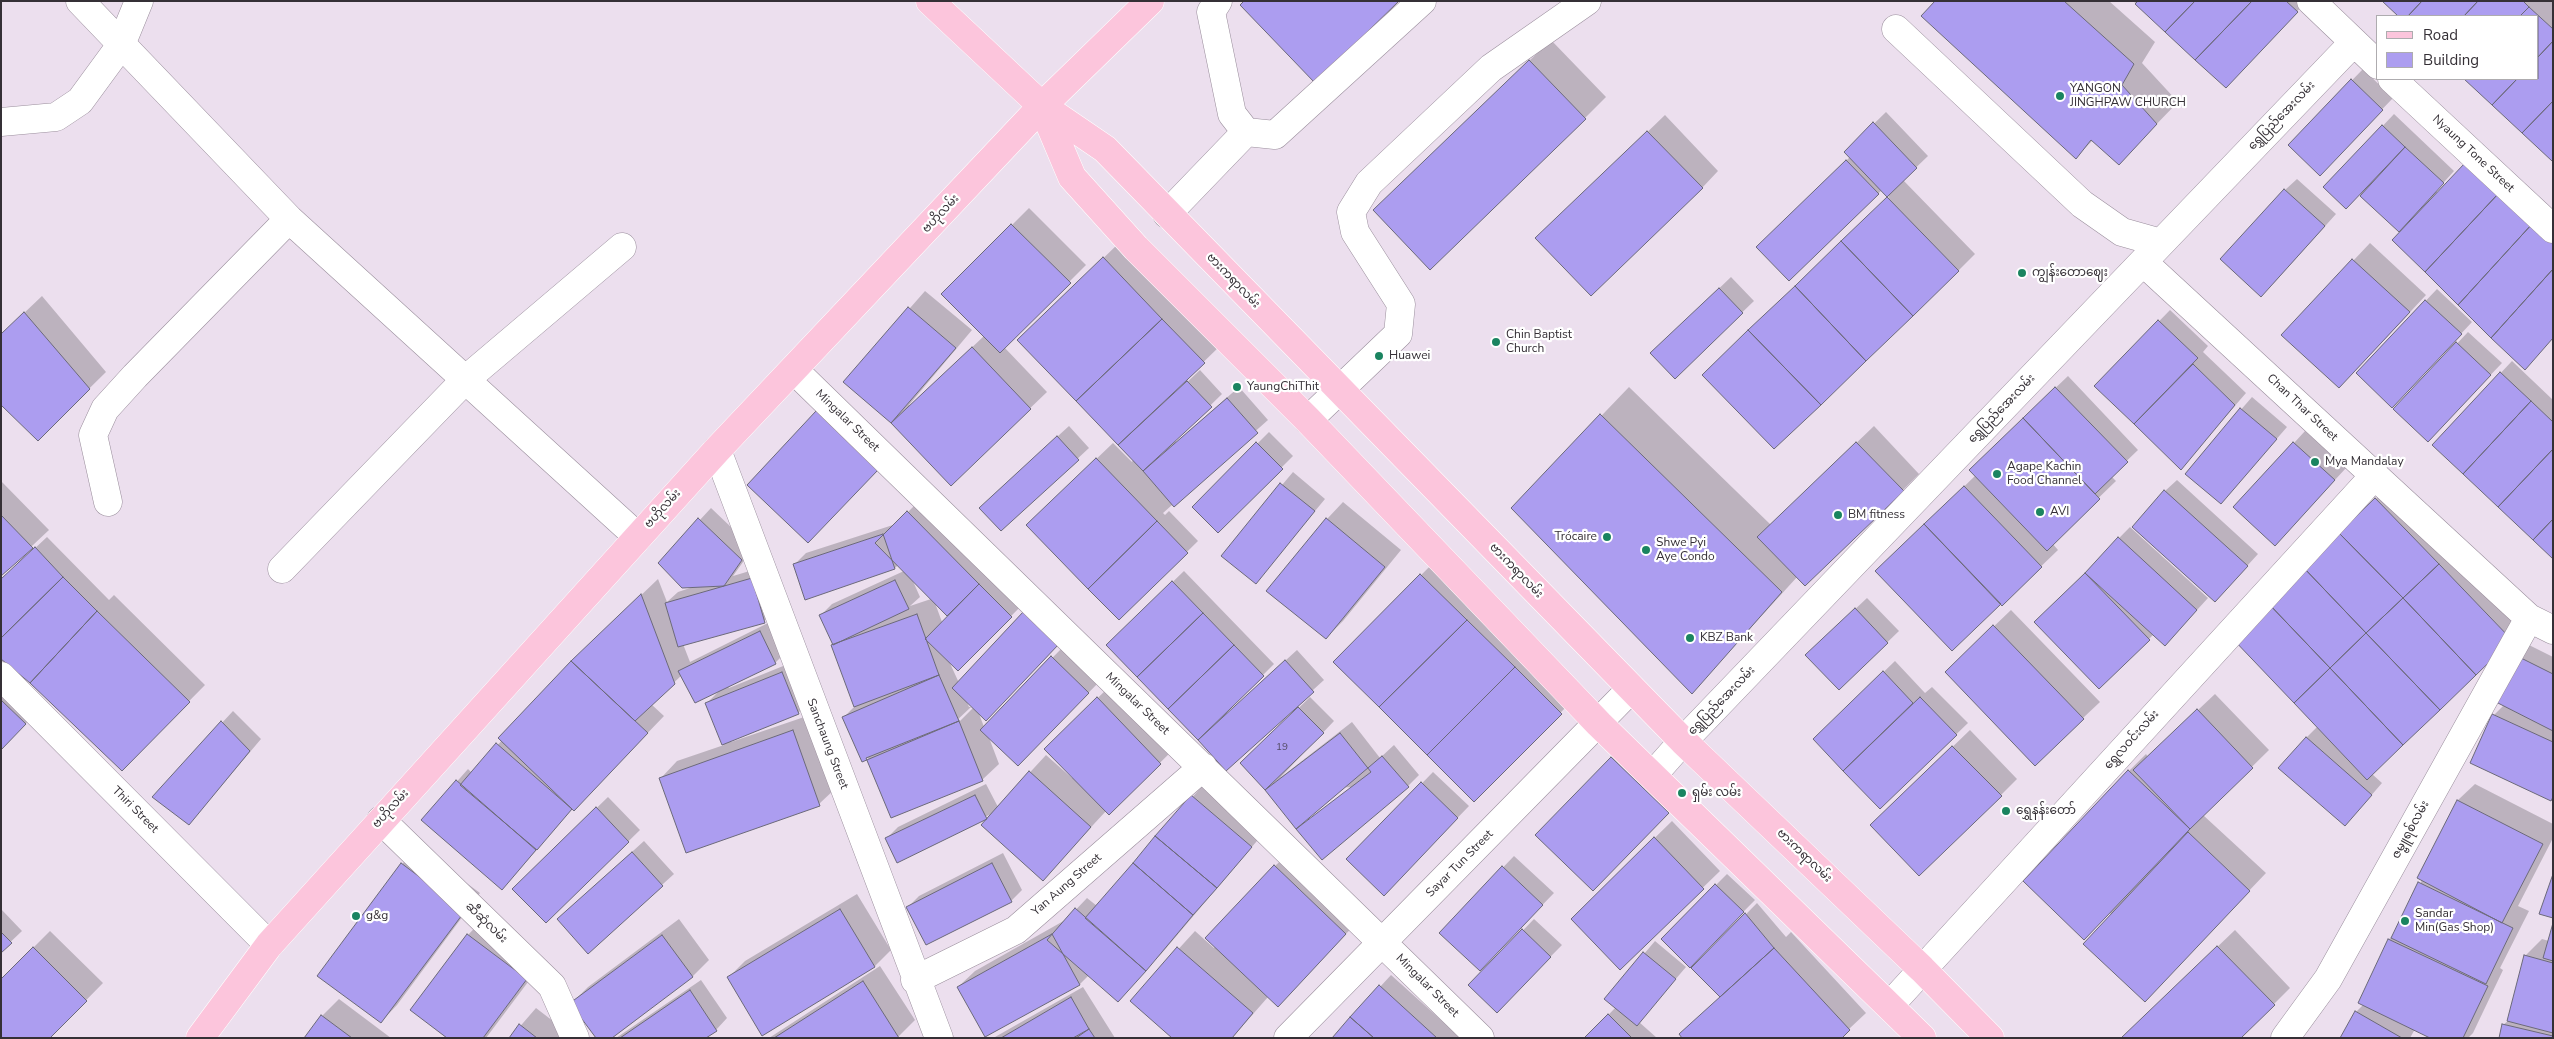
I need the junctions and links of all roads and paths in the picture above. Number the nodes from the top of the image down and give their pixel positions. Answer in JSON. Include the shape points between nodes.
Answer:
{"nodes":[{"id":1,"x":80,"y":1,"type":"edge"},
{"id":2,"x":139,"y":1,"type":"edge"},
{"id":3,"x":930,"y":1,"type":"edge"},
{"id":4,"x":1150,"y":1,"type":"edge"},
{"id":5,"x":1218,"y":1,"type":"edge"},
{"id":6,"x":1587,"y":1,"type":"edge"},
{"id":7,"x":2311,"y":1,"type":"edge"},
{"id":8,"x":1421,"y":2,"type":"edge"},
{"id":9,"x":1896,"y":29,"type":"dead end"},
{"id":10,"x":2354,"y":42,"type":"junction"},
{"id":11,"x":121,"y":46,"type":"junction"},
{"id":12,"x":2376,"y":63,"type":"edge"},
{"id":13,"x":2393,"y":80,"type":"edge"},
{"id":14,"x":1042,"y":106,"type":"junction"},
{"id":15,"x":1,"y":122,"type":"edge"},
{"id":16,"x":1246,"y":132,"type":"junction"},
{"id":17,"x":1167,"y":214,"type":"junction"},
{"id":18,"x":289,"y":219,"type":"junction"},
{"id":19,"x":2553,"y":229,"type":"edge"},
{"id":20,"x":622,"y":248,"type":"dead end"},
{"id":21,"x":2152,"y":252,"type":"junction"},
{"id":22,"x":794,"y":370,"type":"junction"},
{"id":23,"x":465,"y":380,"type":"junction"},
{"id":24,"x":1339,"y":390,"type":"junction"},
{"id":25,"x":1308,"y":420,"type":"junction"},
{"id":26,"x":717,"y":450,"type":"junction"},
{"id":27,"x":2374,"y":475,"type":"junction"},
{"id":28,"x":108,"y":502,"type":"dead end"},
{"id":29,"x":638,"y":537,"type":"junction"},
{"id":30,"x":282,"y":569,"type":"dead end"},
{"id":31,"x":2541,"y":624,"type":"edge"},
{"id":32,"x":1,"y":676,"type":"edge"},
{"id":33,"x":1631,"y":689,"type":"junction"},
{"id":34,"x":1599,"y":724,"type":"junction"},
{"id":35,"x":1683,"y":741,"type":"junction"},
{"id":36,"x":1203,"y":767,"type":"junction"},
{"id":37,"x":1652,"y":776,"type":"junction"},
{"id":38,"x":381,"y":820,"type":"junction"},
{"id":39,"x":1382,"y":942,"type":"junction"},
{"id":40,"x":269,"y":945,"type":"junction"},
{"id":41,"x":1922,"y":969,"type":"junction"},
{"id":42,"x":915,"y":980,"type":"junction"},
{"id":43,"x":1890,"y":1005,"type":"junction"},
{"id":44,"x":205,"y":1036,"type":"edge"},
{"id":45,"x":575,"y":1038,"type":"edge"},
{"id":46,"x":939,"y":1038,"type":"edge"},
{"id":47,"x":1288,"y":1038,"type":"edge"},
{"id":48,"x":1480,"y":1038,"type":"edge"},
{"id":49,"x":1922,"y":1038,"type":"edge"},
{"id":50,"x":1990,"y":1038,"type":"edge"},
{"id":51,"x":2285,"y":1038,"type":"edge"}],
"edges":[{"from":1,"to":11,"type":"street"},
{"from":2,"to":11,"type":"street"},
{"from":3,"to":14,"type":"main road","name":"ဗားကရာလမ်း"},
{"from":4,"to":14,"type":"main road","name":"ဗဟိုလမ်း"},
{"from":5,"to":16,"type":"street","via":[[1211,12],[1232,114]]},
{"from":6,"to":24,"type":"street","via":[[1491,68],[1369,183],[1351,212],[1355,232],[1401,304],[1398,334]]},
{"from":7,"to":10,"type":"street"},
{"from":8,"to":16,"type":"street","via":[[1275,135]]},
{"from":9,"to":21,"type":"street","via":[[2082,204]]},
{"from":10,"to":12,"type":"street"},
{"from":10,"to":21,"type":"street","name":"ရွှေပြည်အေးလမ်း"},
{"from":11,"to":15,"type":"street","via":[[80,101],[56,117]]},
{"from":11,"to":18,"type":"street"},
{"from":13,"to":19,"type":"street","name":"Nyaung Tone Street"},
{"from":14,"to":17,"type":"main road","name":"ဗားကရာလမ်း","via":[[1105,149]]},
{"from":14,"to":22,"type":"main road","name":"ဗဟိုလမ်း"},
{"from":14,"to":25,"type":"main road","name":"ဗားကရာလမ်း","via":[[1072,177],[1136,248]]},
{"from":16,"to":17,"type":"street"},
{"from":17,"to":24,"type":"main road","name":"ဗားကရာလမ်း"},
{"from":18,"to":23,"type":"street"},
{"from":18,"to":28,"type":"street","via":[[105,408],[93,435]]},
{"from":20,"to":23,"type":"street"},
{"from":21,"to":27,"type":"street","name":"Chan Thar Street"},
{"from":21,"to":35,"type":"street","name":"ရွှေပြည်အေးလမ်း"},
{"from":22,"to":26,"type":"main road","name":"ဗဟိုလမ်း"},
{"from":22,"to":36,"type":"street","name":"Mingalar Street"},
{"from":23,"to":29,"type":"street"},
{"from":23,"to":30,"type":"street"},
{"from":24,"to":25,"type":"street"},
{"from":24,"to":33,"type":"main road","name":"ဗားကရာလမ်း"},
{"from":25,"to":34,"type":"main road","name":"ဗားကရာလမ်း"},
{"from":26,"to":29,"type":"main road","name":"ဗဟိုလမ်း"},
{"from":26,"to":42,"type":"street","name":"Sanchaung Street"},
{"from":27,"to":31,"type":"street","name":"Chan Thar Street"},
{"from":27,"to":41,"type":"street","name":"ရွှေလဝင်းလမ်း"},
{"from":29,"to":38,"type":"main road","name":"ဗဟိုလမ်း"},
{"from":31,"to":51,"type":"street","name":"ဇမ္ဗူရစ်လမ်း","via":[[2328,979]]},
{"from":32,"to":40,"type":"street","name":"Thiri Street"},
{"from":33,"to":34,"type":"street","name":"Sayar Tun Street"},
{"from":33,"to":35,"type":"main road","name":"ဗားကရာလမ်း"},
{"from":34,"to":37,"type":"main road","name":"ဗားကရာလမ်း"},
{"from":34,"to":39,"type":"street","name":"Sayar Tun Street"},
{"from":35,"to":37,"type":"street","name":"ရွှေပြည်အေးလမ်း"},
{"from":35,"to":41,"type":"main road","name":"ဗားကရာလမ်း"},
{"from":36,"to":39,"type":"street","name":"Mingalar Street"},
{"from":36,"to":42,"type":"street","name":"Yan Aung Street","via":[[1016,930]]},
{"from":37,"to":43,"type":"main road","name":"ဗားကရာလမ်း"},
{"from":38,"to":40,"type":"main road","name":"ဗဟိုလမ်း"},
{"from":38,"to":45,"type":"street","name":"ဆီဆုံလမ်း","via":[[552,986]]},
{"from":39,"to":47,"type":"street","name":"Sayar Tun Street"},
{"from":39,"to":48,"type":"street","name":"Mingalar Street"},
{"from":40,"to":44,"type":"main road","name":"ဗဟိုလမ်း"},
{"from":41,"to":43,"type":"street","name":"ရွှေလဝင်းလမ်း"},
{"from":41,"to":50,"type":"main road","name":"ဗားကရာလမ်း"},
{"from":42,"to":46,"type":"street","name":"Sanchaung Street"},
{"from":43,"to":49,"type":"main road","name":"ဗားကရာလမ်း"}]}
